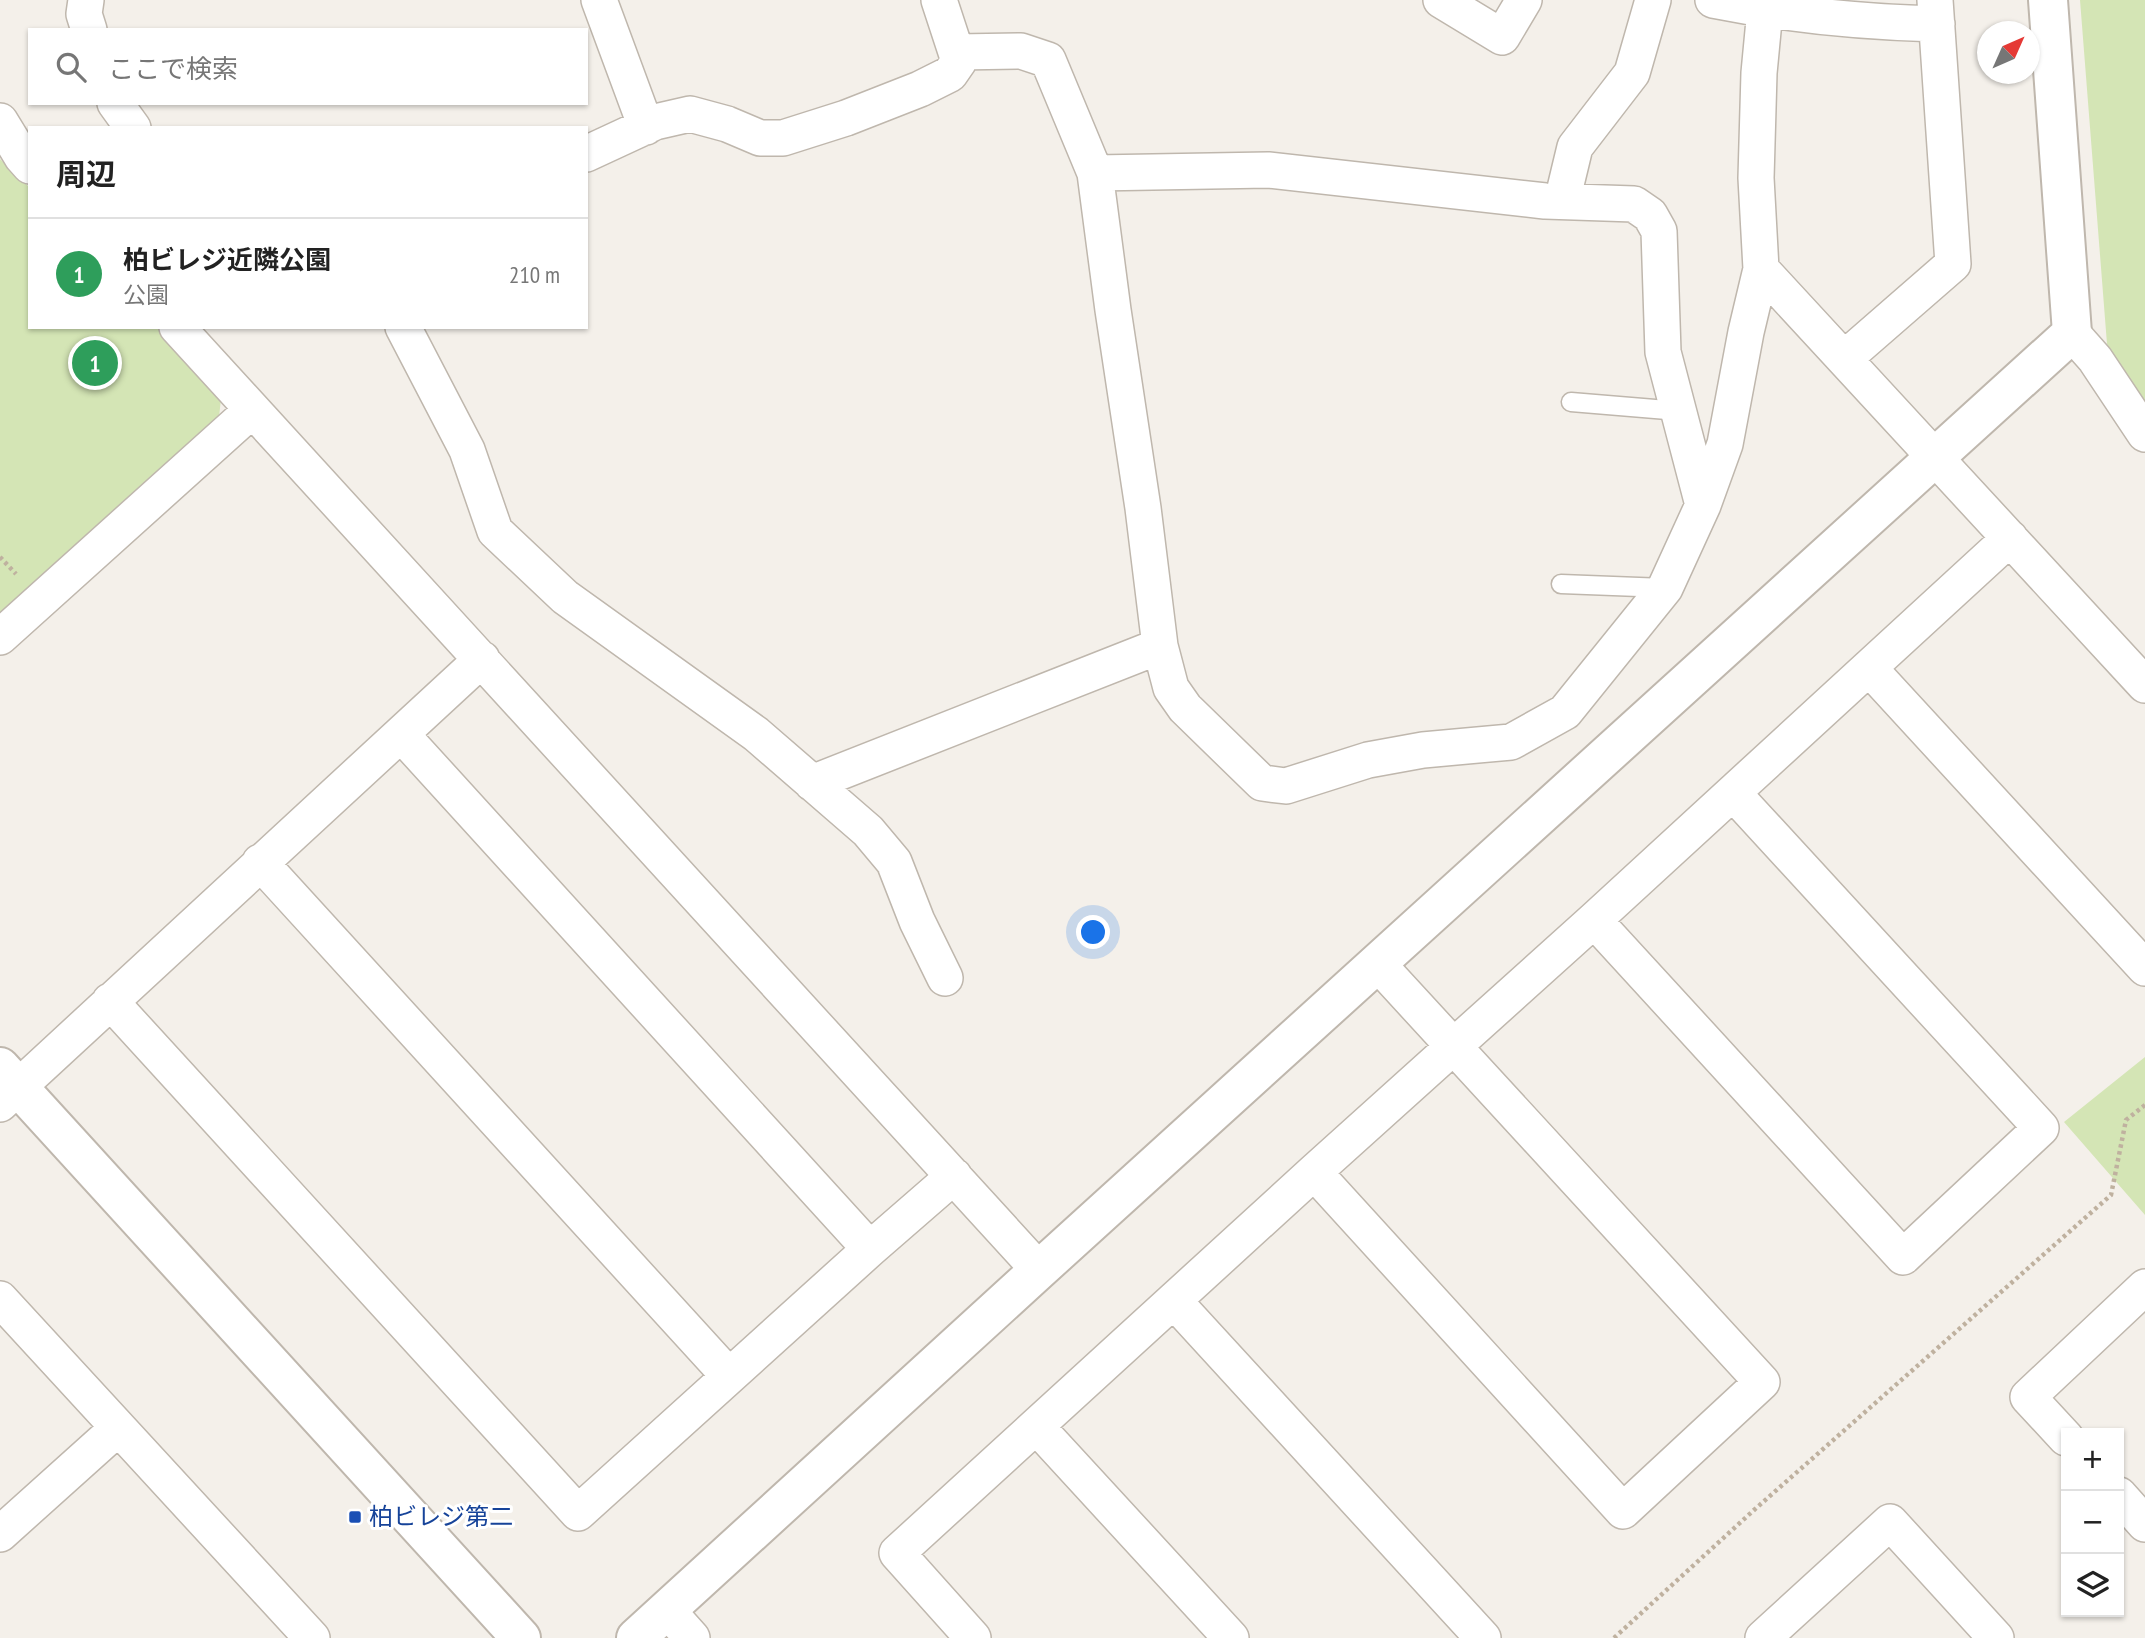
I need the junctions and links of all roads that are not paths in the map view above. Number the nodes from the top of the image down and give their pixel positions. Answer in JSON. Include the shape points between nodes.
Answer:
{"nodes":[{"id":1,"x":86,"y":0,"type":"edge"},
{"id":2,"x":599,"y":0,"type":"edge"},
{"id":3,"x":939,"y":0,"type":"edge"},
{"id":4,"x":1441,"y":0,"type":"edge"},
{"id":5,"x":1524,"y":0,"type":"edge"},
{"id":6,"x":1653,"y":0,"type":"edge"},
{"id":7,"x":1713,"y":0,"type":"edge"},
{"id":8,"x":2048,"y":0,"type":"edge"},
{"id":9,"x":1765,"y":10,"type":"junction"},
{"id":10,"x":1936,"y":12,"type":"edge"},
{"id":11,"x":88,"y":28,"type":"edge"},
{"id":12,"x":957,"y":52,"type":"junction"},
{"id":13,"x":116,"y":105,"type":"edge"},
{"id":14,"x":0,"y":121,"type":"edge"},
{"id":15,"x":132,"y":126,"type":"edge"},
{"id":16,"x":646,"y":127,"type":"junction"},
{"id":17,"x":588,"y":153,"type":"edge"},
{"id":18,"x":28,"y":163,"type":"edge"},
{"id":19,"x":1095,"y":173,"type":"junction"},
{"id":20,"x":1562,"y":201,"type":"junction"},
{"id":21,"x":1761,"y":269,"type":"junction"},
{"id":22,"x":179,"y":329,"type":"edge"},
{"id":23,"x":404,"y":329,"type":"edge"},
{"id":24,"x":2072,"y":333,"type":"junction"},
{"id":25,"x":1845,"y":358,"type":"junction"},
{"id":26,"x":1572,"y":402,"type":"dead end"},
{"id":27,"x":252,"y":410,"type":"junction"},
{"id":28,"x":1679,"y":411,"type":"junction"},
{"id":29,"x":2145,"y":434,"type":"edge"},
{"id":30,"x":1935,"y":458,"type":"junction"},
{"id":31,"x":1703,"y":505,"type":"junction"},
{"id":32,"x":2010,"y":538,"type":"junction"},
{"id":33,"x":1561,"y":584,"type":"dead end"},
{"id":34,"x":1665,"y":588,"type":"junction"},
{"id":35,"x":0,"y":637,"type":"edge"},
{"id":36,"x":1160,"y":646,"type":"junction"},
{"id":37,"x":482,"y":659,"type":"junction"},
{"id":38,"x":1869,"y":668,"type":"junction"},
{"id":39,"x":2145,"y":685,"type":"edge"},
{"id":40,"x":401,"y":734,"type":"junction"},
{"id":41,"x":811,"y":783,"type":"junction"},
{"id":42,"x":1733,"y":793,"type":"junction"},
{"id":43,"x":260,"y":862,"type":"junction"},
{"id":44,"x":1594,"y":920,"type":"junction"},
{"id":45,"x":1377,"y":963,"type":"junction"},
{"id":46,"x":2145,"y":968,"type":"edge"},
{"id":47,"x":945,"y":978,"type":"dead end"},
{"id":48,"x":110,"y":1001,"type":"junction"},
{"id":49,"x":1455,"y":1046,"type":"junction"},
{"id":50,"x":6,"y":1086,"type":"edge"},
{"id":51,"x":1314,"y":1172,"type":"junction"},
{"id":52,"x":954,"y":1176,"type":"junction"},
{"id":53,"x":870,"y":1249,"type":"junction"},
{"id":54,"x":1039,"y":1269,"type":"junction"},
{"id":55,"x":2145,"y":1287,"type":"edge"},
{"id":56,"x":0,"y":1299,"type":"edge"},
{"id":57,"x":1174,"y":1301,"type":"junction"},
{"id":58,"x":729,"y":1376,"type":"junction"},
{"id":59,"x":1037,"y":1427,"type":"junction"},
{"id":60,"x":118,"y":1428,"type":"junction"},
{"id":61,"x":2061,"y":1432,"type":"edge"},
{"id":62,"x":2124,"y":1501,"type":"edge"},
{"id":63,"x":2145,"y":1524,"type":"edge"},
{"id":64,"x":0,"y":1534,"type":"edge"},
{"id":65,"x":667,"y":1610,"type":"junction"},
{"id":66,"x":312,"y":1638,"type":"edge"},
{"id":67,"x":521,"y":1638,"type":"edge"},
{"id":68,"x":636,"y":1638,"type":"edge"},
{"id":69,"x":692,"y":1638,"type":"edge"},
{"id":70,"x":973,"y":1638,"type":"edge"},
{"id":71,"x":1231,"y":1638,"type":"edge"},
{"id":72,"x":1483,"y":1638,"type":"edge"},
{"id":73,"x":1763,"y":1638,"type":"edge"},
{"id":74,"x":1996,"y":1638,"type":"edge"}],
"edges":[{"from":1,"to":11,"type":"street"},
{"from":2,"to":16,"type":"street"},
{"from":3,"to":12,"type":"street"},
{"from":4,"to":5,"type":"street","via":[[1502,37]]},
{"from":6,"to":20,"type":"street","via":[[1632,73],[1575,147]]},
{"from":7,"to":9,"type":"street"},
{"from":8,"to":24,"type":"street"},
{"from":9,"to":10,"type":"street","via":[[1863,22]]},
{"from":9,"to":21,"type":"street","via":[[1756,177]]},
{"from":10,"to":25,"type":"street","via":[[1953,264]]},
{"from":12,"to":16,"type":"street","via":[[959,61],[950,74],[920,89],[783,138],[760,138],[690,114]]},
{"from":12,"to":19,"type":"street","via":[[1021,51],[1048,60]]},
{"from":13,"to":15,"type":"street"},
{"from":14,"to":18,"type":"street"},
{"from":16,"to":17,"type":"street"},
{"from":19,"to":20,"type":"street","via":[[1268,170]]},
{"from":19,"to":36,"type":"street"},
{"from":20,"to":28,"type":"street","via":[[1634,204],[1650,215],[1659,231],[1663,352]]},
{"from":21,"to":25,"type":"street"},
{"from":21,"to":31,"type":"street","via":[[1725,444]]},
{"from":22,"to":27,"type":"street"},
{"from":23,"to":41,"type":"street","via":[[467,450],[495,531],[565,597],[756,734]]},
{"from":24,"to":29,"type":"street"},
{"from":24,"to":30,"type":"street"},
{"from":25,"to":30,"type":"street"},
{"from":26,"to":28,"type":"lane"},
{"from":27,"to":35,"type":"street"},
{"from":27,"to":37,"type":"street"},
{"from":28,"to":31,"type":"street"},
{"from":30,"to":32,"type":"street"},
{"from":30,"to":45,"type":"street"},
{"from":31,"to":34,"type":"street"},
{"from":32,"to":38,"type":"street"},
{"from":32,"to":39,"type":"street"},
{"from":33,"to":34,"type":"lane"},
{"from":34,"to":36,"type":"street","via":[[1565,712],[1511,742],[1368,760],[1286,786],[1262,783],[1185,708],[1171,688]]},
{"from":36,"to":41,"type":"street"},
{"from":37,"to":40,"type":"street"},
{"from":37,"to":52,"type":"street"},
{"from":38,"to":42,"type":"street"},
{"from":38,"to":46,"type":"street"},
{"from":40,"to":43,"type":"street"},
{"from":40,"to":53,"type":"street"},
{"from":41,"to":47,"type":"street","via":[[868,831],[894,862]]},
{"from":42,"to":44,"type":"street"},
{"from":42,"to":44,"type":"street","via":[[2041,1128],[1903,1257]]},
{"from":43,"to":48,"type":"street"},
{"from":43,"to":58,"type":"street"},
{"from":44,"to":49,"type":"street"},
{"from":45,"to":49,"type":"street"},
{"from":45,"to":54,"type":"street"},
{"from":48,"to":50,"type":"street"},
{"from":48,"to":58,"type":"street","via":[[578,1513]]},
{"from":49,"to":51,"type":"street"},
{"from":49,"to":51,"type":"street","via":[[1762,1382],[1623,1511]]},
{"from":50,"to":67,"type":"street"},
{"from":51,"to":57,"type":"street"},
{"from":52,"to":53,"type":"street"},
{"from":52,"to":54,"type":"street"},
{"from":53,"to":58,"type":"street"},
{"from":54,"to":65,"type":"street"},
{"from":55,"to":61,"type":"street","via":[[2028,1396]]},
{"from":56,"to":60,"type":"street"},
{"from":57,"to":59,"type":"street"},
{"from":57,"to":72,"type":"street"},
{"from":59,"to":70,"type":"street","via":[[897,1553]]},
{"from":59,"to":71,"type":"street"},
{"from":60,"to":64,"type":"street"},
{"from":60,"to":66,"type":"street"},
{"from":62,"to":63,"type":"street"},
{"from":65,"to":68,"type":"street"},
{"from":65,"to":69,"type":"street"},
{"from":73,"to":74,"type":"street","via":[[1890,1522]]}]}
